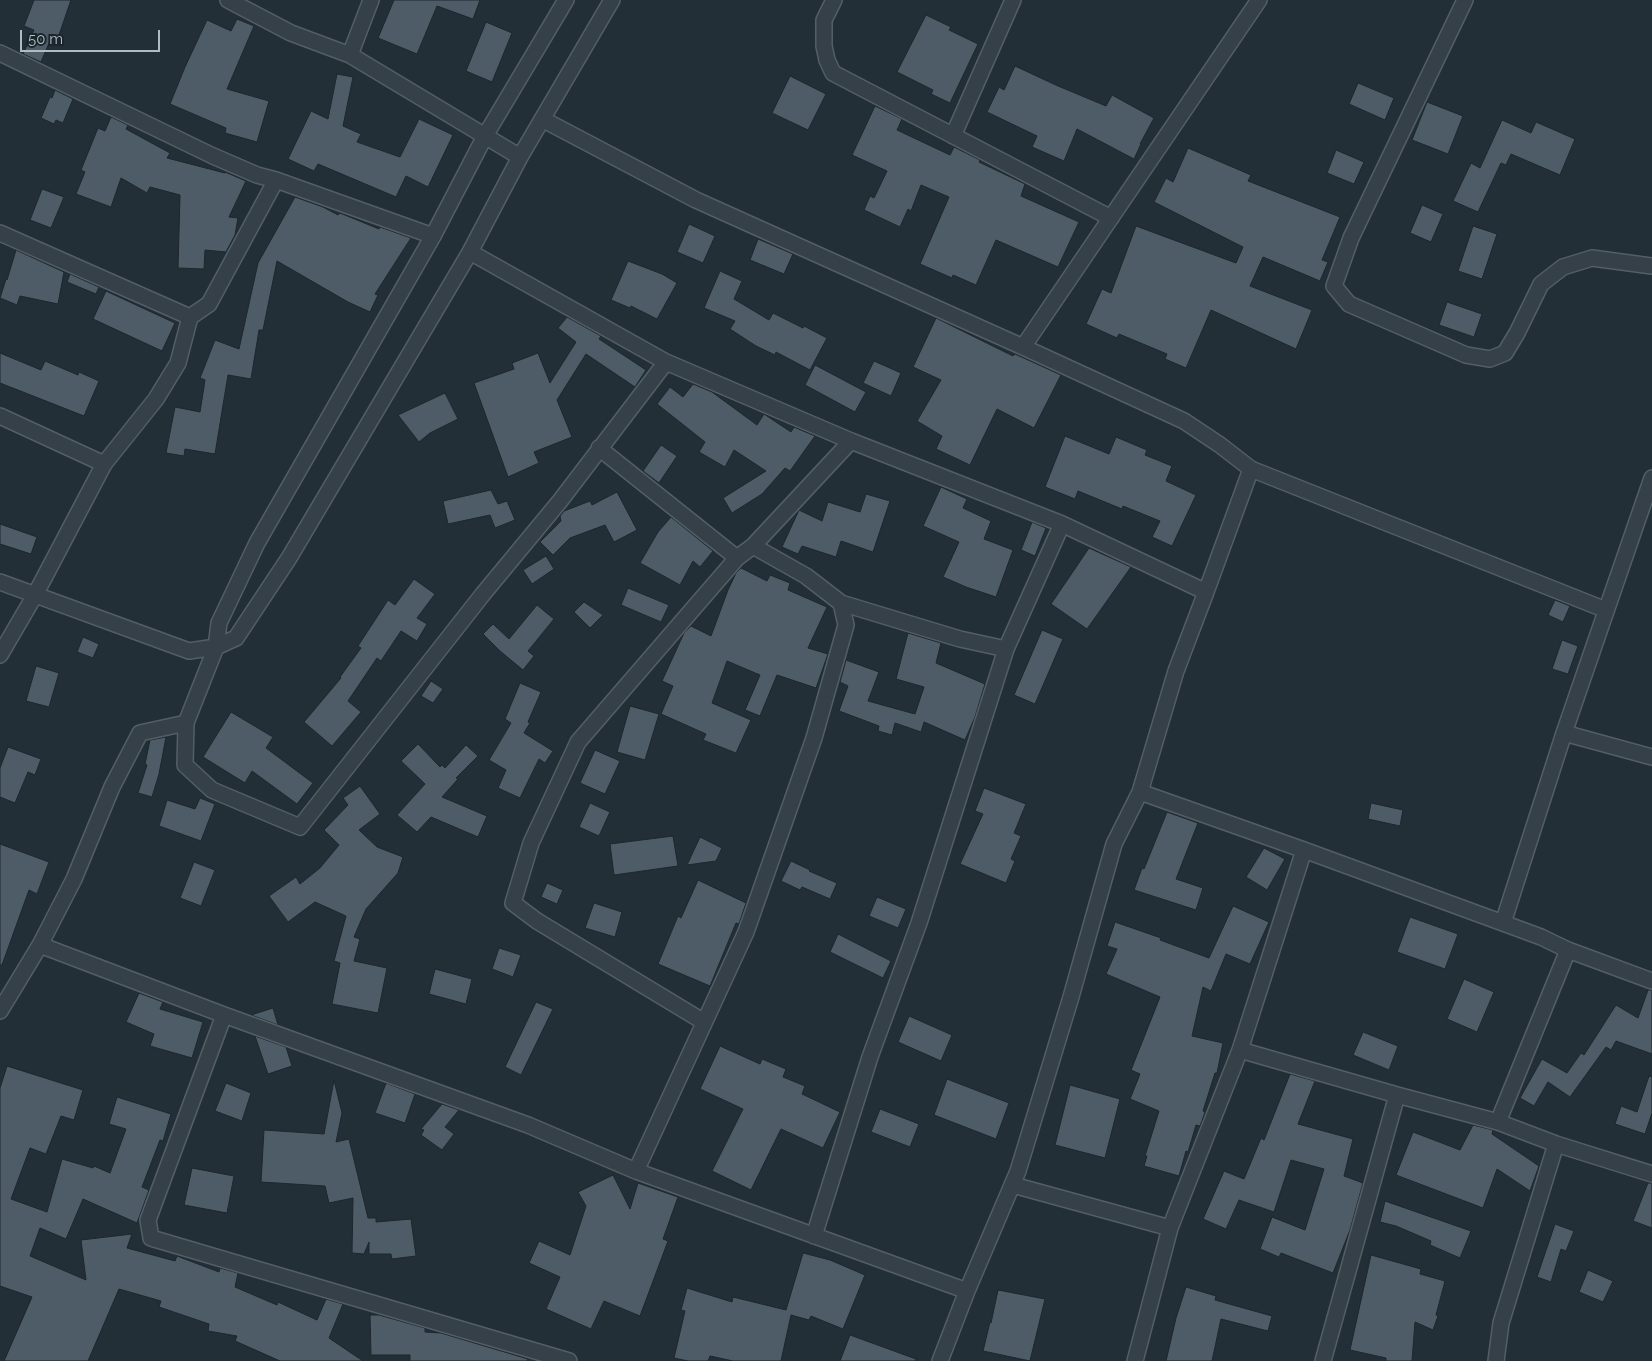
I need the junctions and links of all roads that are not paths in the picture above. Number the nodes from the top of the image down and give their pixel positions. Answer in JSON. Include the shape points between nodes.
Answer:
{"nodes":[{"id":1,"x":228,"y":0,"type":"edge"},
{"id":2,"x":371,"y":0,"type":"edge"},
{"id":3,"x":566,"y":0,"type":"edge"},
{"id":4,"x":612,"y":0,"type":"edge"},
{"id":5,"x":834,"y":0,"type":"edge"},
{"id":6,"x":1012,"y":0,"type":"edge"},
{"id":7,"x":1259,"y":0,"type":"edge"},
{"id":8,"x":1465,"y":0,"type":"edge"},
{"id":9,"x":0,"y":52,"type":"edge"},
{"id":10,"x":350,"y":55,"type":"junction"},
{"id":11,"x":542,"y":119,"type":"junction"},
{"id":12,"x":485,"y":136,"type":"junction"},
{"id":13,"x":953,"y":136,"type":"junction"},
{"id":14,"x":520,"y":157,"type":"junction"},
{"id":15,"x":276,"y":180,"type":"junction"},
{"id":16,"x":1111,"y":218,"type":"junction"},
{"id":17,"x":0,"y":233,"type":"edge"},
{"id":18,"x":433,"y":236,"type":"junction"},
{"id":19,"x":470,"y":252,"type":"junction"},
{"id":20,"x":1652,"y":266,"type":"edge"},
{"id":21,"x":190,"y":317,"type":"junction"},
{"id":22,"x":1023,"y":346,"type":"junction"},
{"id":23,"x":666,"y":362,"type":"junction"},
{"id":24,"x":0,"y":416,"type":"edge"},
{"id":25,"x":851,"y":441,"type":"junction"},
{"id":26,"x":599,"y":448,"type":"junction"},
{"id":27,"x":104,"y":464,"type":"junction"},
{"id":28,"x":1251,"y":469,"type":"junction"},
{"id":29,"x":1652,"y":478,"type":"edge"},
{"id":30,"x":1062,"y":524,"type":"junction"},
{"id":31,"x":753,"y":546,"type":"junction"},
{"id":32,"x":737,"y":558,"type":"junction"},
{"id":33,"x":0,"y":582,"type":"edge"},
{"id":34,"x":1206,"y":592,"type":"junction"},
{"id":35,"x":34,"y":595,"type":"junction"},
{"id":36,"x":841,"y":603,"type":"junction"},
{"id":37,"x":1606,"y":610,"type":"junction"},
{"id":38,"x":216,"y":647,"type":"junction"},
{"id":39,"x":1006,"y":649,"type":"junction"},
{"id":40,"x":0,"y":655,"type":"edge"},
{"id":41,"x":186,"y":723,"type":"junction"},
{"id":42,"x":1564,"y":733,"type":"junction"},
{"id":43,"x":1652,"y":757,"type":"edge"},
{"id":44,"x":1140,"y":792,"type":"junction"},
{"id":45,"x":1304,"y":850,"type":"junction"},
{"id":46,"x":1503,"y":923,"type":"junction"},
{"id":47,"x":40,"y":945,"type":"junction"},
{"id":48,"x":1568,"y":950,"type":"junction"},
{"id":49,"x":1652,"y":982,"type":"edge"},
{"id":50,"x":0,"y":1011,"type":"edge"},
{"id":51,"x":224,"y":1015,"type":"junction"},
{"id":52,"x":704,"y":1022,"type":"junction"},
{"id":53,"x":1240,"y":1050,"type":"junction"},
{"id":54,"x":1396,"y":1096,"type":"junction"},
{"id":55,"x":1498,"y":1122,"type":"junction"},
{"id":56,"x":1556,"y":1144,"type":"junction"},
{"id":57,"x":636,"y":1171,"type":"junction"},
{"id":58,"x":1652,"y":1174,"type":"edge"},
{"id":59,"x":1013,"y":1185,"type":"junction"},
{"id":60,"x":1170,"y":1228,"type":"junction"},
{"id":61,"x":814,"y":1236,"type":"junction"},
{"id":62,"x":967,"y":1291,"type":"junction"},
{"id":63,"x":569,"y":1361,"type":"edge"},
{"id":64,"x":940,"y":1361,"type":"edge"},
{"id":65,"x":1135,"y":1361,"type":"edge"},
{"id":66,"x":1323,"y":1361,"type":"edge"},
{"id":67,"x":1496,"y":1361,"type":"edge"}],
"edges":[{"from":1,"to":10,"type":"street","via":[[291,34]]},
{"from":2,"to":10,"type":"street"},
{"from":3,"to":12,"type":"street"},
{"from":4,"to":11,"type":"street"},
{"from":5,"to":13,"type":"street","via":[[824,20],[824,46],[833,74]]},
{"from":6,"to":13,"type":"street"},
{"from":7,"to":16,"type":"street"},
{"from":8,"to":20,"type":"street","via":[[1351,238],[1334,286],[1349,304],[1466,355],[1490,359],[1505,353],[1542,284],[1563,267],[1592,258]]},
{"from":9,"to":15,"type":"street","via":[[213,156]]},
{"from":10,"to":12,"type":"street"},
{"from":11,"to":14,"type":"street"},
{"from":11,"to":22,"type":"street","via":[[696,200]]},
{"from":12,"to":14,"type":"street"},
{"from":12,"to":18,"type":"street"},
{"from":13,"to":16,"type":"street"},
{"from":14,"to":19,"type":"street"},
{"from":15,"to":18,"type":"street"},
{"from":15,"to":21,"type":"street","via":[[209,304]]},
{"from":16,"to":22,"type":"street"},
{"from":17,"to":21,"type":"street"},
{"from":18,"to":38,"type":"street","via":[[258,543],[219,623]]},
{"from":19,"to":23,"type":"street"},
{"from":19,"to":38,"type":"street","via":[[289,558],[236,638]]},
{"from":21,"to":27,"type":"street","via":[[178,363],[156,399]]},
{"from":22,"to":28,"type":"street","via":[[1184,421]]},
{"from":23,"to":25,"type":"street"},
{"from":23,"to":26,"type":"street"},
{"from":24,"to":27,"type":"street"},
{"from":25,"to":30,"type":"street"},
{"from":25,"to":31,"type":"street"},
{"from":26,"to":32,"type":"street"},
{"from":26,"to":41,"type":"street","via":[[300,827],[212,790],[185,765]]},
{"from":27,"to":35,"type":"street"},
{"from":28,"to":34,"type":"street"},
{"from":28,"to":37,"type":"street"},
{"from":29,"to":37,"type":"street"},
{"from":30,"to":34,"type":"street"},
{"from":30,"to":39,"type":"street"},
{"from":31,"to":32,"type":"street"},
{"from":31,"to":36,"type":"street","via":[[806,576]]},
{"from":32,"to":52,"type":"street","via":[[578,742],[531,843],[513,903],[537,921]]},
{"from":33,"to":35,"type":"street"},
{"from":34,"to":44,"type":"street","via":[[1176,671]]},
{"from":35,"to":38,"type":"street","via":[[189,650]]},
{"from":35,"to":40,"type":"street"},
{"from":36,"to":39,"type":"street"},
{"from":36,"to":52,"type":"street","via":[[846,625],[814,738],[746,932]]},
{"from":37,"to":42,"type":"street"},
{"from":38,"to":41,"type":"street"},
{"from":39,"to":61,"type":"street"},
{"from":41,"to":47,"type":"street","via":[[140,733],[112,787],[74,879]]},
{"from":42,"to":43,"type":"street"},
{"from":42,"to":46,"type":"street"},
{"from":44,"to":45,"type":"street"},
{"from":44,"to":59,"type":"street","via":[[1114,844]]},
{"from":45,"to":46,"type":"street"},
{"from":45,"to":53,"type":"street"},
{"from":46,"to":48,"type":"street"},
{"from":47,"to":50,"type":"street"},
{"from":47,"to":51,"type":"street"},
{"from":48,"to":49,"type":"street"},
{"from":48,"to":55,"type":"street"},
{"from":51,"to":57,"type":"street","via":[[528,1125]]},
{"from":51,"to":63,"type":"street","via":[[148,1220],[151,1238]]},
{"from":52,"to":57,"type":"street"},
{"from":53,"to":54,"type":"street"},
{"from":53,"to":60,"type":"street"},
{"from":54,"to":55,"type":"street"},
{"from":54,"to":66,"type":"street"},
{"from":55,"to":56,"type":"street"},
{"from":56,"to":58,"type":"street"},
{"from":56,"to":67,"type":"street","via":[[1501,1323]]},
{"from":57,"to":61,"type":"street"},
{"from":59,"to":60,"type":"street"},
{"from":59,"to":62,"type":"street"},
{"from":60,"to":65,"type":"street"},
{"from":61,"to":62,"type":"street"},
{"from":62,"to":64,"type":"street"}]}
